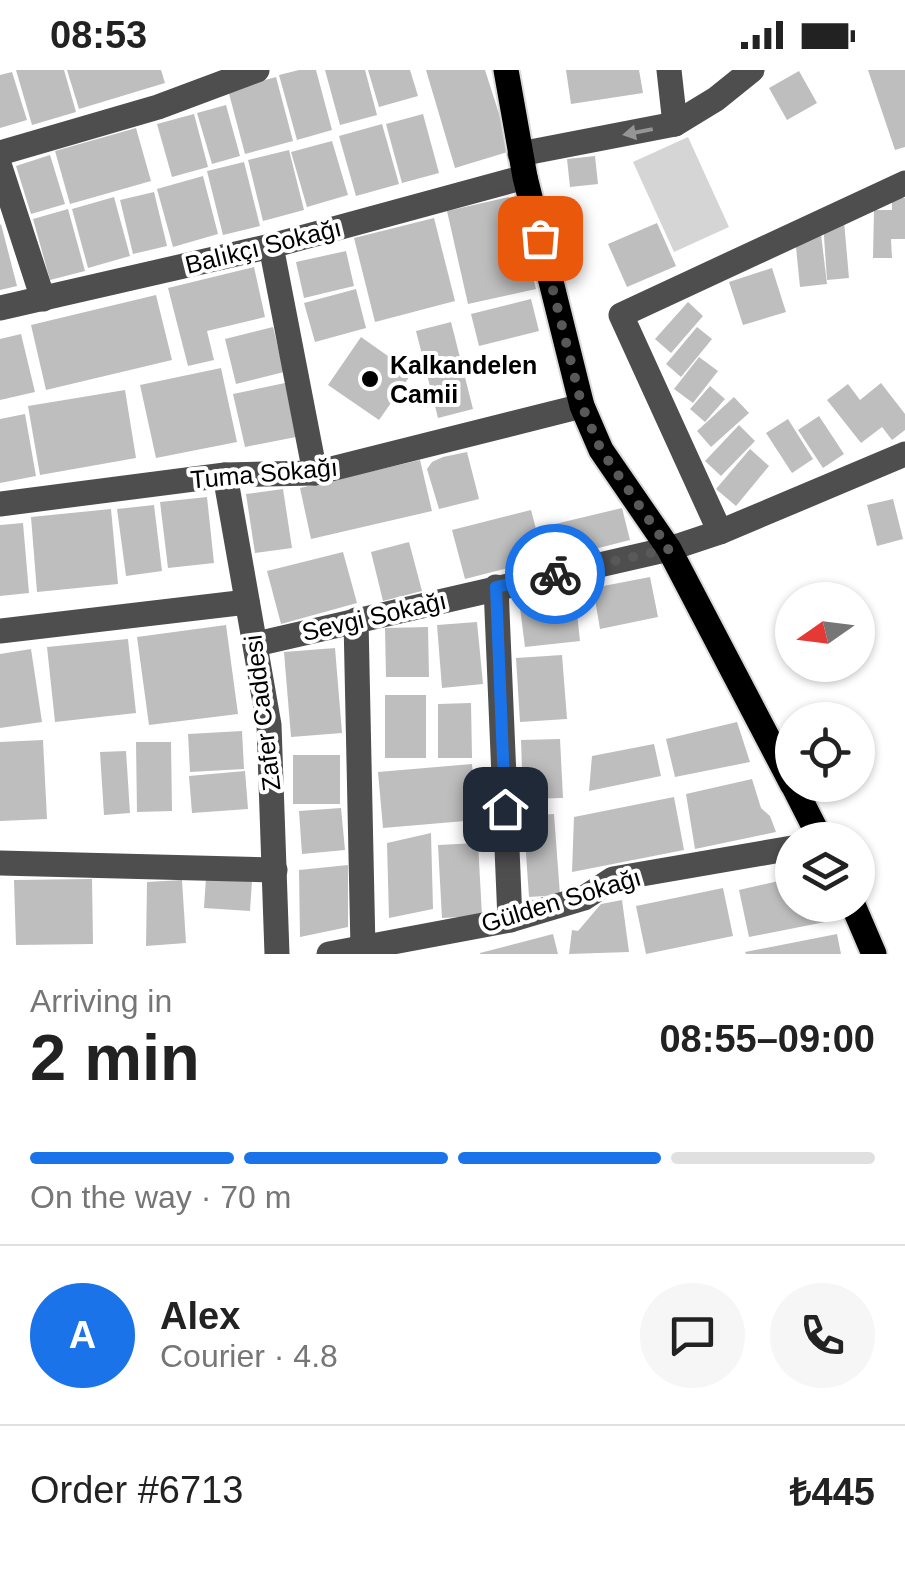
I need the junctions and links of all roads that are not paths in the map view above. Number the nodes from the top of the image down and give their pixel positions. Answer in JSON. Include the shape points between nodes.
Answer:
{"nodes":[{"id":1,"x":258,"y":70,"type":"edge"},
{"id":2,"x":506,"y":70,"type":"edge"},
{"id":3,"x":669,"y":70,"type":"edge"},
{"id":4,"x":752,"y":70,"type":"edge"},
{"id":5,"x":675,"y":124,"type":"junction"},
{"id":6,"x":0,"y":154,"type":"edge"},
{"id":7,"x":0,"y":166,"type":"edge"},
{"id":8,"x":523,"y":166,"type":"junction"},
{"id":9,"x":905,"y":183,"type":"edge"},
{"id":10,"x":272,"y":246,"type":"junction"},
{"id":11,"x":43,"y":299,"type":"junction"},
{"id":12,"x":0,"y":308,"type":"edge"},
{"id":13,"x":582,"y":406,"type":"junction"},
{"id":14,"x":905,"y":454,"type":"edge"},
{"id":15,"x":315,"y":474,"type":"junction"},
{"id":16,"x":225,"y":475,"type":"junction"},
{"id":17,"x":0,"y":504,"type":"edge"},
{"id":18,"x":720,"y":532,"type":"junction"},
{"id":19,"x":669,"y":549,"type":"junction"},
{"id":20,"x":496,"y":587,"type":"junction"},
{"id":21,"x":247,"y":602,"type":"junction"},
{"id":22,"x":356,"y":620,"type":"junction"},
{"id":23,"x":0,"y":631,"type":"edge"},
{"id":24,"x":256,"y":644,"type":"junction"},
{"id":25,"x":775,"y":750,"type":"edge"},
{"id":26,"x":775,"y":851,"type":"edge"},
{"id":27,"x":0,"y":863,"type":"edge"},
{"id":28,"x":275,"y":870,"type":"junction"},
{"id":29,"x":510,"y":920,"type":"junction"},
{"id":30,"x":860,"y":922,"type":"edge"},
{"id":31,"x":363,"y":949,"type":"junction"},
{"id":32,"x":276,"y":954,"type":"edge"},
{"id":33,"x":329,"y":954,"type":"edge"},
{"id":34,"x":874,"y":954,"type":"edge"}],
"edges":[{"from":1,"to":6,"type":"street"},
{"from":2,"to":8,"type":"main road"},
{"from":3,"to":5,"type":"street"},
{"from":4,"to":5,"type":"street"},
{"from":5,"to":8,"type":"street","name":"Balıkçı Sokağı","one_way":true},
{"from":7,"to":11,"type":"street"},
{"from":8,"to":10,"type":"street","name":"Balıkçı Sokağı"},
{"from":8,"to":13,"type":"main road"},
{"from":9,"to":18,"type":"street","via":[[622,315]]},
{"from":10,"to":11,"type":"street","name":"Balıkçı Sokağı"},
{"from":10,"to":15,"type":"street"},
{"from":11,"to":12,"type":"street","name":"Balıkçı Sokağı"},
{"from":13,"to":15,"type":"street","name":"Tuma Sokağı"},
{"from":13,"to":19,"type":"main road","via":[[601,450]]},
{"from":14,"to":18,"type":"street","name":"Sevgi Sokağı"},
{"from":15,"to":16,"type":"street","name":"Tuma Sokağı"},
{"from":16,"to":17,"type":"street","name":"Tuma Sokağı"},
{"from":16,"to":21,"type":"street","name":"Zafer Caddesi"},
{"from":18,"to":19,"type":"street","name":"Sevgi Sokağı"},
{"from":19,"to":20,"type":"street","name":"Sevgi Sokağı"},
{"from":19,"to":25,"type":"main road"},
{"from":20,"to":22,"type":"street","name":"Sevgi Sokağı"},
{"from":20,"to":29,"type":"street"},
{"from":21,"to":23,"type":"street"},
{"from":21,"to":24,"type":"street","name":"Zafer Caddesi"},
{"from":22,"to":24,"type":"street","name":"Sevgi Sokağı"},
{"from":22,"to":31,"type":"street"},
{"from":24,"to":28,"type":"street","name":"Zafer Caddesi","via":[[269,725]]},
{"from":26,"to":29,"type":"street","name":"Gülden Sokağı","via":[[614,879],[584,898]]},
{"from":27,"to":28,"type":"street"},
{"from":28,"to":32,"type":"street","name":"Zafer Caddesi"},
{"from":29,"to":31,"type":"street","name":"Gülden Sokağı"},
{"from":30,"to":34,"type":"main road"},
{"from":31,"to":33,"type":"street","name":"Gülden Sokağı"}]}
